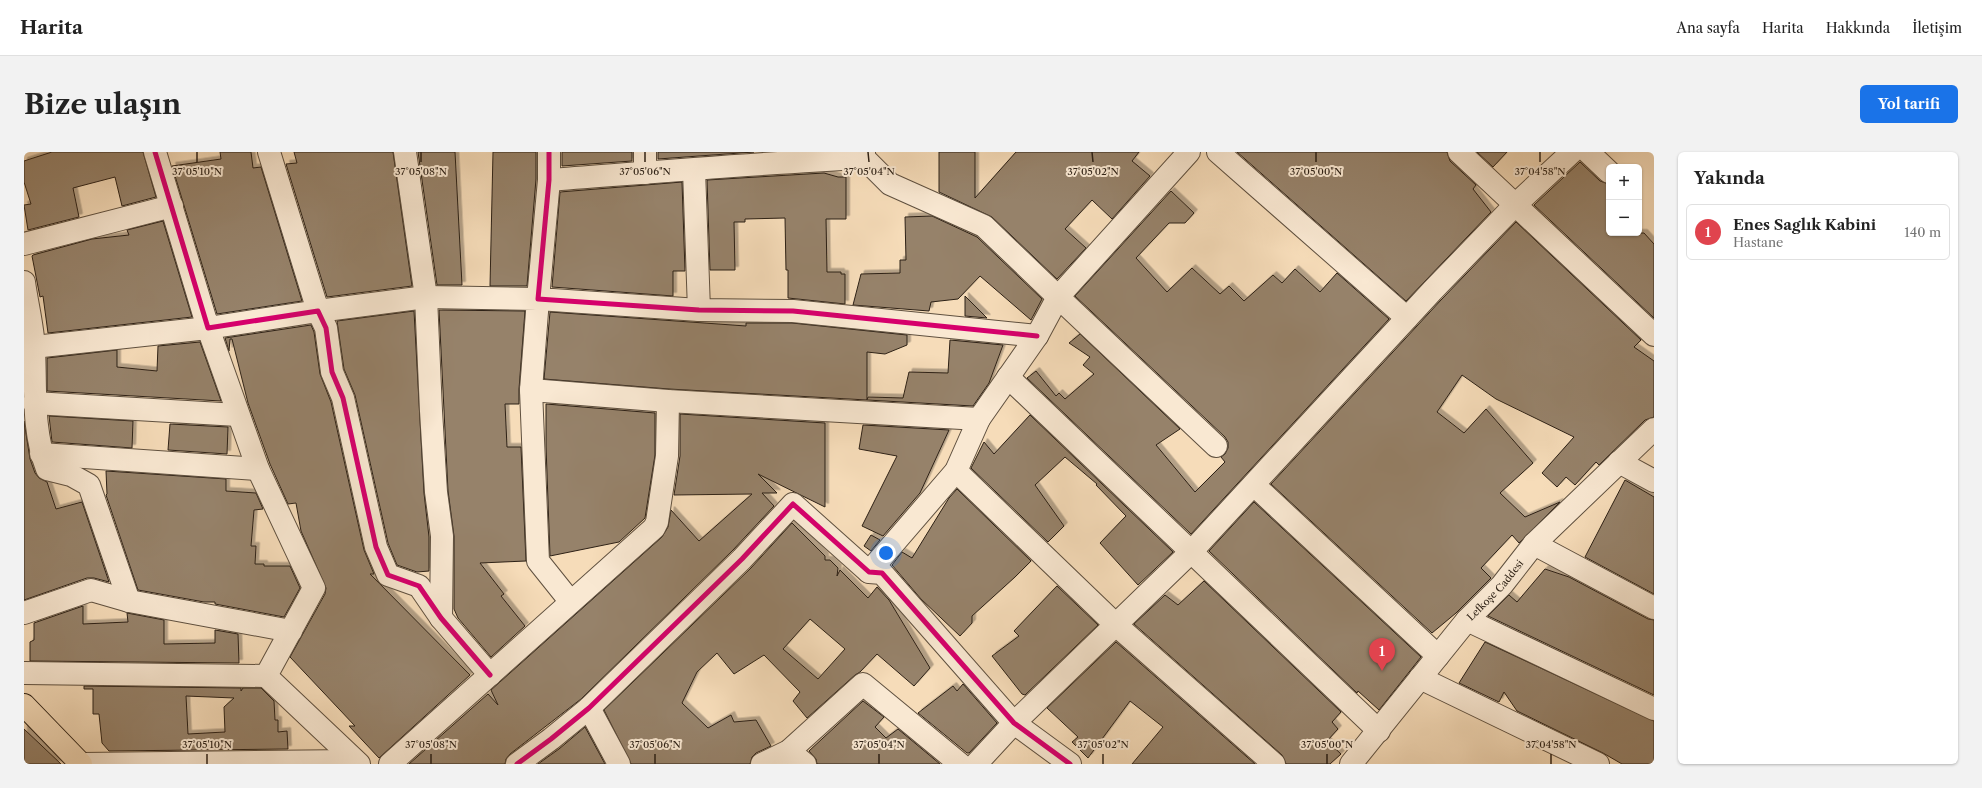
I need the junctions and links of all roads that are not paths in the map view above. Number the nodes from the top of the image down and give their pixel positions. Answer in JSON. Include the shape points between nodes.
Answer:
{"nodes":[{"id":1,"x":156,"y":152,"type":"edge"},
{"id":2,"x":269,"y":152,"type":"edge"},
{"id":3,"x":405,"y":152,"type":"edge"},
{"id":4,"x":549,"y":152,"type":"edge"},
{"id":5,"x":1189,"y":152,"type":"edge"},
{"id":6,"x":1218,"y":152,"type":"edge"},
{"id":7,"x":1459,"y":152,"type":"edge"},
{"id":8,"x":1572,"y":152,"type":"edge"},
{"id":9,"x":1588,"y":152,"type":"edge"},
{"id":10,"x":864,"y":155,"type":"edge"},
{"id":11,"x":747,"y":158,"type":"edge"},
{"id":12,"x":645,"y":162,"type":"edge"},
{"id":13,"x":1606,"y":169,"type":"edge"},
{"id":14,"x":694,"y":170,"type":"junction"},
{"id":15,"x":549,"y":180,"type":"junction"},
{"id":16,"x":1515,"y":205,"type":"junction"},
{"id":17,"x":172,"y":206,"type":"junction"},
{"id":18,"x":24,"y":244,"type":"edge"},
{"id":19,"x":24,"y":282,"type":"edge"},
{"id":20,"x":426,"y":296,"type":"junction"},
{"id":21,"x":1058,"y":297,"type":"junction"},
{"id":22,"x":538,"y":299,"type":"junction"},
{"id":23,"x":699,"y":310,"type":"junction"},
{"id":24,"x":318,"y":311,"type":"junction"},
{"id":25,"x":1407,"y":318,"type":"junction"},
{"id":26,"x":208,"y":328,"type":"junction"},
{"id":27,"x":1654,"y":335,"type":"edge"},
{"id":28,"x":1037,"y":336,"type":"junction"},
{"id":29,"x":29,"y":348,"type":"edge"},
{"id":30,"x":1008,"y":377,"type":"junction"},
{"id":31,"x":531,"y":390,"type":"junction"},
{"id":32,"x":34,"y":402,"type":"junction"},
{"id":33,"x":668,"y":402,"type":"junction"},
{"id":34,"x":238,"y":415,"type":"junction"},
{"id":35,"x":979,"y":419,"type":"junction"},
{"id":36,"x":1654,"y":429,"type":"edge"},
{"id":37,"x":1216,"y":446,"type":"dead end"},
{"id":38,"x":41,"y":454,"type":"junction"},
{"id":39,"x":1619,"y":462,"type":"junction"},
{"id":40,"x":258,"y":469,"type":"junction"},
{"id":41,"x":956,"y":471,"type":"junction"},
{"id":42,"x":1654,"y":481,"type":"edge"},
{"id":43,"x":1254,"y":485,"type":"junction"},
{"id":44,"x":1534,"y":544,"type":"junction"},
{"id":45,"x":1192,"y":551,"type":"junction"},
{"id":46,"x":869,"y":572,"type":"junction"},
{"id":47,"x":129,"y":601,"type":"junction"},
{"id":48,"x":570,"y":601,"type":"junction"},
{"id":49,"x":1654,"y":608,"type":"edge"},
{"id":50,"x":24,"y":613,"type":"edge"},
{"id":51,"x":441,"y":618,"type":"junction"},
{"id":52,"x":1467,"y":620,"type":"junction"},
{"id":53,"x":1116,"y":625,"type":"junction"},
{"id":54,"x":291,"y":631,"type":"junction"},
{"id":55,"x":1438,"y":656,"type":"junction"},
{"id":56,"x":24,"y":673,"type":"edge"},
{"id":57,"x":490,"y":674,"type":"junction"},
{"id":58,"x":266,"y":676,"type":"junction"},
{"id":59,"x":1420,"y":678,"type":"junction"},
{"id":60,"x":24,"y":705,"type":"edge"},
{"id":61,"x":589,"y":708,"type":"junction"},
{"id":62,"x":1654,"y":709,"type":"edge"},
{"id":63,"x":1014,"y":724,"type":"junction"},
{"id":64,"x":1379,"y":731,"type":"junction"},
{"id":65,"x":797,"y":758,"type":"edge"},
{"id":66,"x":357,"y":763,"type":"edge"},
{"id":67,"x":81,"y":764,"type":"edge"},
{"id":68,"x":390,"y":764,"type":"edge"},
{"id":69,"x":517,"y":764,"type":"edge"},
{"id":70,"x":619,"y":764,"type":"edge"},
{"id":71,"x":762,"y":764,"type":"edge"},
{"id":72,"x":960,"y":764,"type":"edge"},
{"id":73,"x":976,"y":764,"type":"edge"},
{"id":74,"x":1070,"y":764,"type":"edge"},
{"id":75,"x":1274,"y":764,"type":"edge"},
{"id":76,"x":1351,"y":764,"type":"edge"},
{"id":77,"x":1598,"y":764,"type":"edge"}],
"edges":[{"from":1,"to":17,"type":"street"},
{"from":2,"to":24,"type":"street"},
{"from":3,"to":20,"type":"street"},
{"from":4,"to":15,"type":"street"},
{"from":5,"to":21,"type":"street"},
{"from":6,"to":25,"type":"street"},
{"from":7,"to":16,"type":"street"},
{"from":8,"to":16,"type":"street"},
{"from":9,"to":13,"type":"street"},
{"from":10,"to":11,"type":"street"},
{"from":10,"to":21,"type":"street","via":[[890,184],[984,226]]},
{"from":11,"to":14,"type":"street"},
{"from":12,"to":14,"type":"street"},
{"from":12,"to":15,"type":"street"},
{"from":14,"to":23,"type":"street"},
{"from":15,"to":22,"type":"street"},
{"from":16,"to":25,"type":"street"},
{"from":16,"to":27,"type":"street"},
{"from":17,"to":18,"type":"street"},
{"from":17,"to":26,"type":"street"},
{"from":19,"to":29,"type":"street"},
{"from":20,"to":22,"type":"street"},
{"from":20,"to":24,"type":"street"},
{"from":20,"to":51,"type":"street","via":[[436,492],[442,536]]},
{"from":21,"to":28,"type":"street"},
{"from":21,"to":37,"type":"street"},
{"from":22,"to":23,"type":"street"},
{"from":22,"to":31,"type":"street"},
{"from":23,"to":28,"type":"street","via":[[793,311]]},
{"from":24,"to":26,"type":"street"},
{"from":24,"to":51,"type":"street","via":[[326,328],[332,372],[343,398],[381,560],[388,575],[419,586]]},
{"from":25,"to":43,"type":"street"},
{"from":26,"to":29,"type":"street"},
{"from":26,"to":34,"type":"street"},
{"from":28,"to":30,"type":"street"},
{"from":29,"to":32,"type":"street"},
{"from":30,"to":35,"type":"street"},
{"from":30,"to":45,"type":"street"},
{"from":31,"to":33,"type":"street"},
{"from":31,"to":48,"type":"street","via":[[538,561]]},
{"from":32,"to":34,"type":"street"},
{"from":32,"to":38,"type":"street"},
{"from":33,"to":35,"type":"street"},
{"from":33,"to":48,"type":"street","via":[[667,456],[658,522]]},
{"from":34,"to":40,"type":"street"},
{"from":35,"to":41,"type":"street"},
{"from":36,"to":39,"type":"street","name":"Lefkoşe Caddesi"},
{"from":38,"to":40,"type":"street"},
{"from":38,"to":47,"type":"street","via":[[47,469],[71,475],[89,485]]},
{"from":39,"to":42,"type":"street"},
{"from":39,"to":44,"type":"street","name":"Lefkoşe Caddesi"},
{"from":40,"to":54,"type":"street","via":[[314,588]]},
{"from":41,"to":46,"type":"street"},
{"from":41,"to":53,"type":"street"},
{"from":43,"to":45,"type":"street"},
{"from":43,"to":55,"type":"street"},
{"from":44,"to":49,"type":"street"},
{"from":44,"to":52,"type":"street","name":"Lefkoşe Caddesi","via":[[1502,585]]},
{"from":45,"to":53,"type":"street"},
{"from":45,"to":64,"type":"street"},
{"from":46,"to":61,"type":"street","via":[[793,504],[742,559]]},
{"from":46,"to":63,"type":"street","via":[[882,573]]},
{"from":47,"to":50,"type":"street","via":[[91,590]]},
{"from":47,"to":54,"type":"street"},
{"from":48,"to":57,"type":"street"},
{"from":51,"to":57,"type":"street"},
{"from":52,"to":55,"type":"street","name":"Lefkoşe Caddesi"},
{"from":52,"to":62,"type":"street"},
{"from":53,"to":63,"type":"street"},
{"from":53,"to":75,"type":"street"},
{"from":54,"to":58,"type":"street"},
{"from":55,"to":59,"type":"street","name":"Lefkoşe Caddesi"},
{"from":56,"to":58,"type":"street"},
{"from":57,"to":68,"type":"street"},
{"from":58,"to":66,"type":"street"},
{"from":59,"to":64,"type":"street","name":"Lefkoşe Caddesi"},
{"from":59,"to":77,"type":"street"},
{"from":60,"to":67,"type":"main road"},
{"from":61,"to":69,"type":"street"},
{"from":61,"to":70,"type":"street"},
{"from":63,"to":73,"type":"street"},
{"from":63,"to":74,"type":"street"},
{"from":64,"to":76,"type":"street","name":"Lefkoşe Caddesi"},
{"from":65,"to":71,"type":"street"},
{"from":65,"to":72,"type":"street","via":[[863,684]]},
{"from":66,"to":67,"type":"street"}]}
